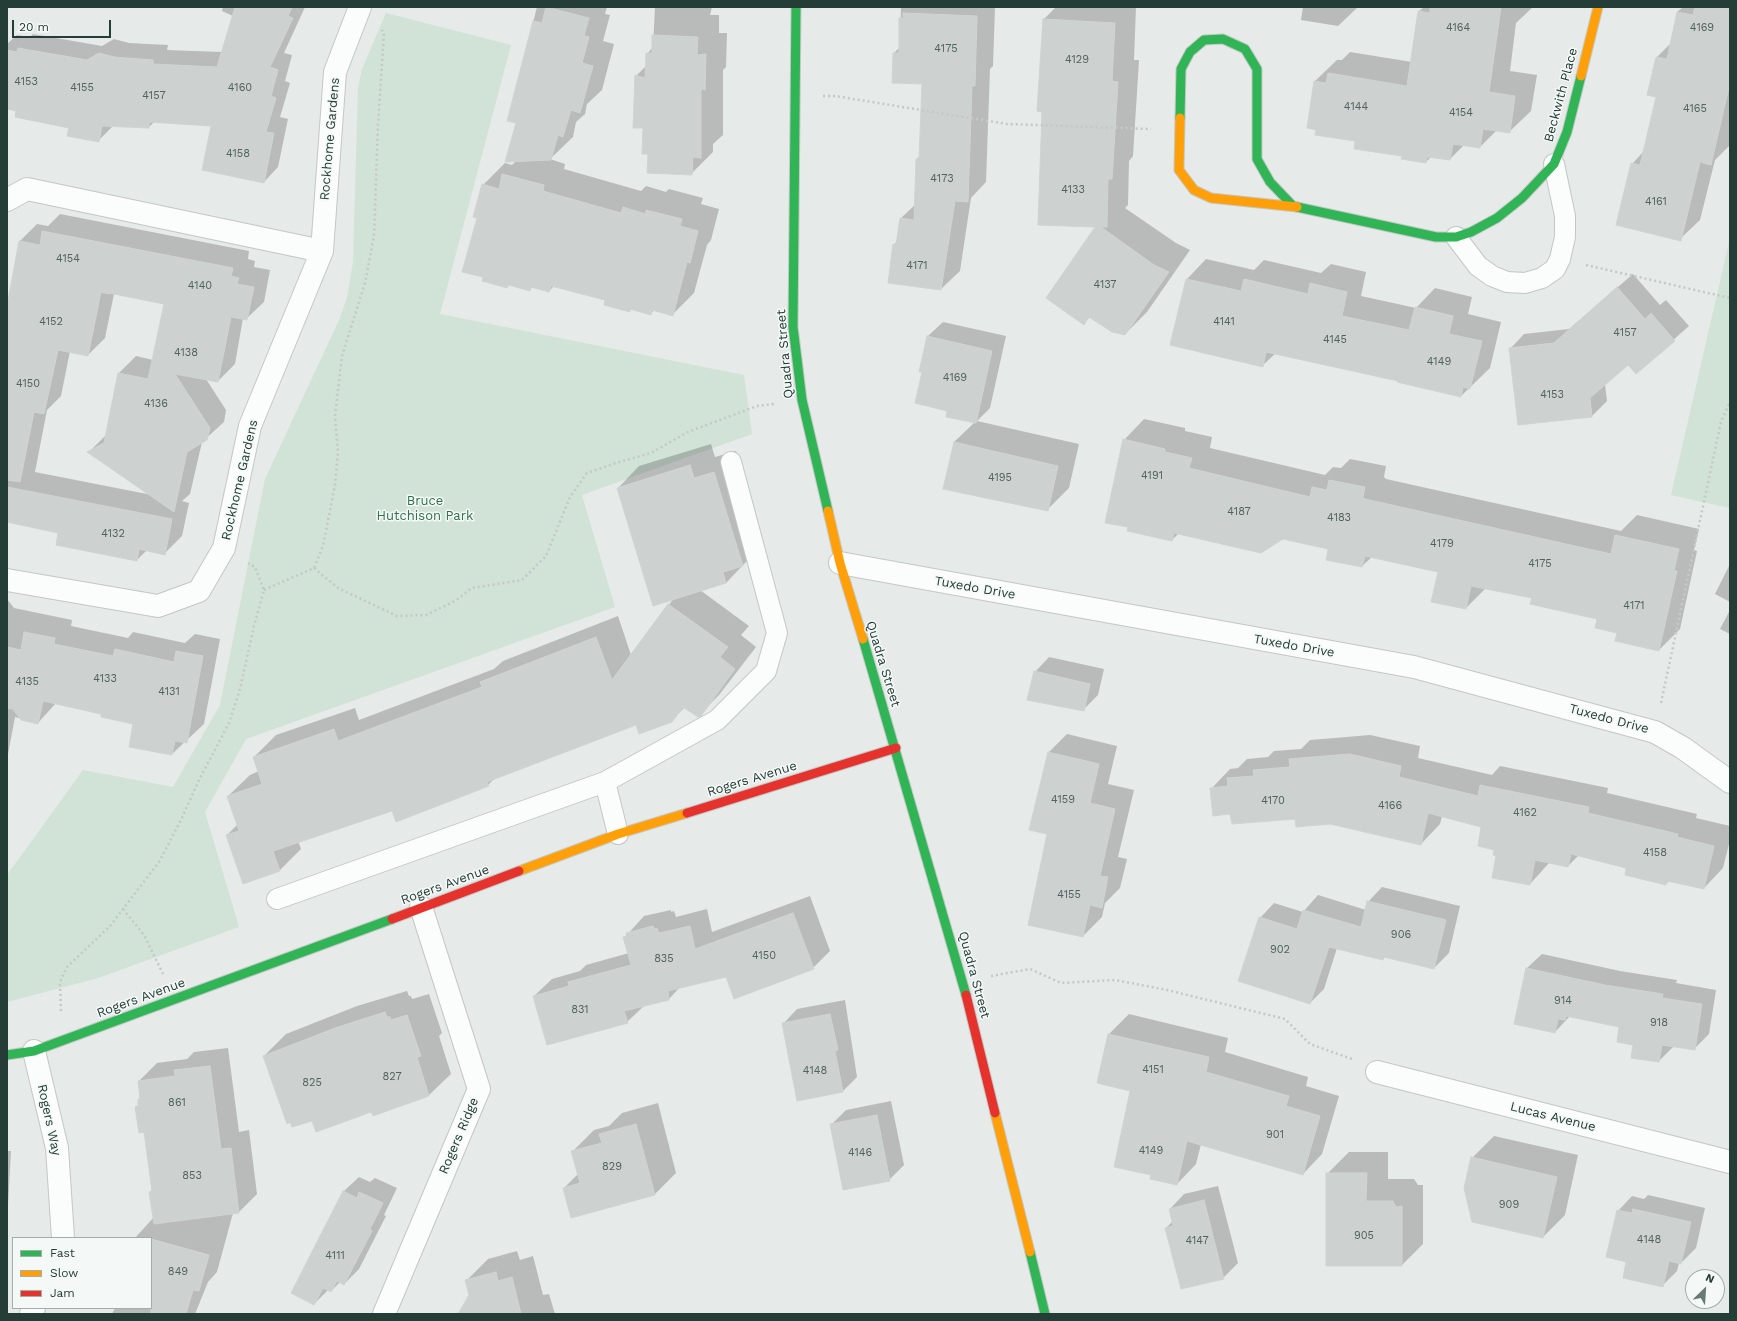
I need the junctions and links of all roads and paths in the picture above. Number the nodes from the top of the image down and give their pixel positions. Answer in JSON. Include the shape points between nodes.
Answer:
{"nodes":[{"id":1,"x":359,"y":7,"type":"edge"},
{"id":2,"x":796,"y":7,"type":"edge"},
{"id":3,"x":1598,"y":7,"type":"edge"},
{"id":4,"x":795,"y":95,"type":"junction"},
{"id":5,"x":1180,"y":130,"type":"junction"},
{"id":6,"x":1554,"y":164,"type":"junction"},
{"id":7,"x":7,"y":200,"type":"edge"},
{"id":8,"x":1292,"y":206,"type":"junction"},
{"id":9,"x":1456,"y":236,"type":"junction"},
{"id":10,"x":322,"y":251,"type":"junction"},
{"id":11,"x":1560,"y":259,"type":"junction"},
{"id":12,"x":1730,"y":298,"type":"edge"},
{"id":13,"x":802,"y":400,"type":"junction"},
{"id":14,"x":1730,"y":402,"type":"edge"},
{"id":15,"x":731,"y":462,"type":"dead end"},
{"id":16,"x":224,"y":548,"type":"junction"},
{"id":17,"x":840,"y":563,"type":"junction"},
{"id":18,"x":314,"y":568,"type":"junction"},
{"id":19,"x":7,"y":580,"type":"edge"},
{"id":20,"x":264,"y":590,"type":"junction"},
{"id":21,"x":1655,"y":732,"type":"junction"},
{"id":22,"x":896,"y":748,"type":"junction"},
{"id":23,"x":605,"y":782,"type":"junction"},
{"id":24,"x":1730,"y":782,"type":"edge"},
{"id":25,"x":618,"y":834,"type":"junction"},
{"id":26,"x":277,"y":899,"type":"dead end"},
{"id":27,"x":422,"y":907,"type":"junction"},
{"id":28,"x":123,"y":909,"type":"junction"},
{"id":29,"x":963,"y":981,"type":"junction"},
{"id":30,"x":178,"y":998,"type":"junction"},
{"id":31,"x":67,"y":1039,"type":"junction"},
{"id":32,"x":34,"y":1051,"type":"junction"},
{"id":33,"x":7,"y":1056,"type":"edge"},
{"id":34,"x":1377,"y":1072,"type":"joint"},
{"id":35,"x":1730,"y":1162,"type":"edge"},
{"id":36,"x":63,"y":1237,"type":"edge"},
{"id":37,"x":384,"y":1314,"type":"edge"},
{"id":38,"x":1045,"y":1314,"type":"edge"}],
"edges":[{"from":1,"to":10,"type":"street","name":"Rockhome Gardens","via":[[335,72]]},
{"from":1,"to":18,"type":"path","via":[[379,21],[384,33],[374,236],[365,283],[342,356],[335,416],[338,452],[335,485],[323,546]]},
{"from":2,"to":4,"type":"street","name":"Quadra Street"},
{"from":3,"to":6,"type":"street","name":"Beckwith Place","via":[[1567,132]]},
{"from":4,"to":5,"type":"path","via":[[835,96],[1006,124]]},
{"from":4,"to":13,"type":"street","name":"Quadra Street","via":[[793,327]]},
{"from":5,"to":8,"type":"street","name":"Beckwith Place","via":[[1179,170],[1194,190],[1212,198]]},
{"from":5,"to":8,"type":"street","name":"Beckwith Place","via":[[1181,69],[1190,52],[1204,40],[1211,39],[1223,39],[1245,50],[1257,69],[1257,160],[1270,182]]},
{"from":6,"to":9,"type":"street","name":"Beckwith Place","via":[[1522,198],[1497,218],[1471,232]]},
{"from":6,"to":11,"type":"lane","via":[[1565,216],[1565,237]]},
{"from":7,"to":10,"type":"street","via":[[27,189]]},
{"from":8,"to":9,"type":"street","name":"Beckwith Place","via":[[1436,237]]},
{"from":9,"to":11,"type":"lane","via":[[1478,266],[1507,282],[1525,283],[1542,278],[1555,269]]},
{"from":10,"to":16,"type":"street","name":"Rockhome Gardens","via":[[250,426]]},
{"from":11,"to":12,"type":"path"},
{"from":13,"to":17,"type":"street","name":"Quadra Street"},
{"from":13,"to":18,"type":"path","via":[[756,406],[688,432],[651,453],[587,473],[570,497],[546,556],[522,580],[472,588],[455,601],[426,615],[391,614],[338,588]]},
{"from":14,"to":21,"type":"path","via":[[1721,422]]},
{"from":15,"to":23,"type":"lane","via":[[777,633],[766,671],[717,720]]},
{"from":16,"to":19,"type":"street","name":"Rockhome Gardens","via":[[199,591],[158,606]]},
{"from":16,"to":20,"type":"path","via":[[255,567]]},
{"from":17,"to":21,"type":"street","name":"Tuxedo Drive","via":[[1414,667]]},
{"from":17,"to":22,"type":"street","name":"Quadra Street"},
{"from":18,"to":20,"type":"path"},
{"from":20,"to":28,"type":"path","via":[[229,723],[159,862]]},
{"from":21,"to":24,"type":"street","name":"Tuxedo Drive","via":[[1683,748]]},
{"from":22,"to":25,"type":"street","name":"Rogers Avenue"},
{"from":22,"to":29,"type":"street","name":"Quadra Street"},
{"from":23,"to":25,"type":"lane"},
{"from":23,"to":26,"type":"lane"},
{"from":25,"to":27,"type":"street","name":"Rogers Avenue"},
{"from":27,"to":30,"type":"street","name":"Rogers Avenue"},
{"from":27,"to":37,"type":"street","name":"Rogers Ridge","via":[[479,1089]]},
{"from":28,"to":30,"type":"path","via":[[144,935]]},
{"from":28,"to":31,"type":"path","via":[[110,926],[67,967],[60,982],[60,1008]]},
{"from":29,"to":34,"type":"path","via":[[1030,969],[1061,984],[1115,980],[1167,990],[1286,1019],[1310,1044],[1348,1057]]},
{"from":29,"to":38,"type":"street","name":"Quadra Street"},
{"from":30,"to":31,"type":"street","name":"Rogers Avenue"},
{"from":31,"to":32,"type":"street","name":"Rogers Avenue"},
{"from":32,"to":33,"type":"street","name":"Rogers Avenue"},
{"from":32,"to":36,"type":"street","name":"Rogers Way","via":[[57,1148]]},
{"from":34,"to":35,"type":"street","name":"Lucas Avenue"}]}
